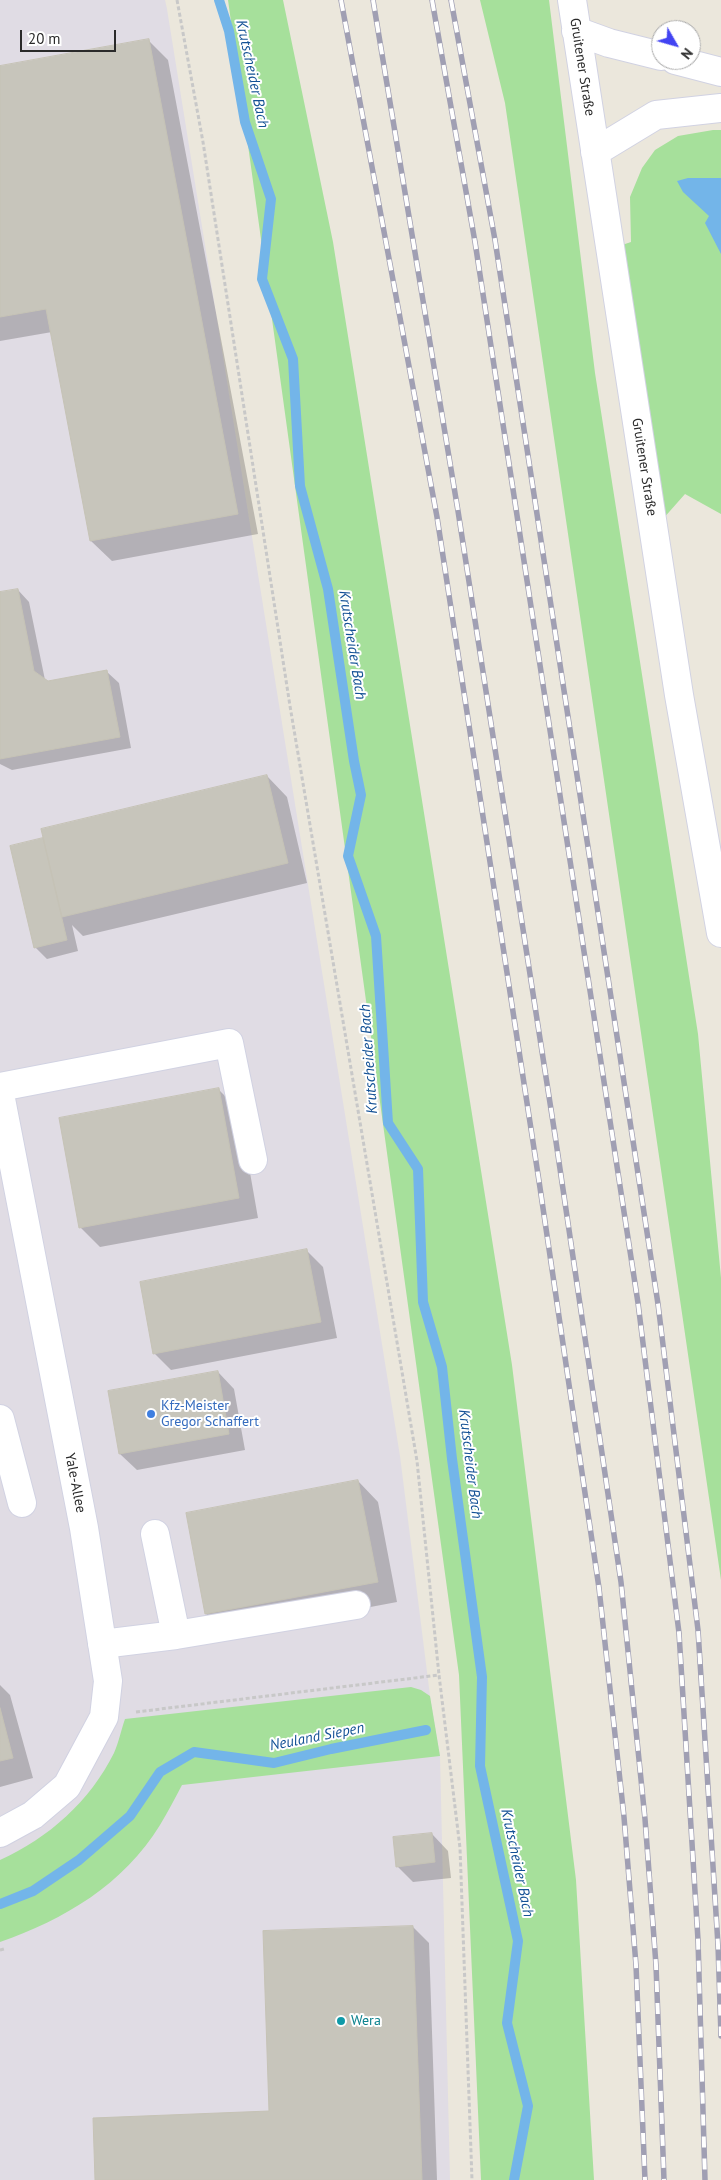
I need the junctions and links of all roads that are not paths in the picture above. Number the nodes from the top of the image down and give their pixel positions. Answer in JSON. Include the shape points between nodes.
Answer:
{"nodes":[{"id":1,"x":572,"y":0,"type":"edge"},
{"id":2,"x":576,"y":31,"type":"junction"},
{"id":3,"x":651,"y":53,"type":"edge"},
{"id":4,"x":701,"y":67,"type":"edge"},
{"id":5,"x":721,"y":72,"type":"edge"},
{"id":6,"x":721,"y":108,"type":"edge"},
{"id":7,"x":595,"y":152,"type":"junction"},
{"id":8,"x":721,"y":933,"type":"edge"},
{"id":9,"x":0,"y":1087,"type":"edge"},
{"id":10,"x":0,"y":1094,"type":"edge"},
{"id":11,"x":253,"y":1160,"type":"dead end"},
{"id":12,"x":0,"y":1419,"type":"edge"},
{"id":13,"x":22,"y":1503,"type":"dead end"},
{"id":14,"x":155,"y":1534,"type":"dead end"},
{"id":15,"x":356,"y":1605,"type":"dead end"},
{"id":16,"x":176,"y":1635,"type":"junction"},
{"id":17,"x":102,"y":1644,"type":"junction"},
{"id":18,"x":0,"y":1833,"type":"edge"}],
"edges":[{"from":1,"to":2,"type":"street","name":"Gruitener Straße"},
{"from":2,"to":3,"type":"street"},
{"from":2,"to":7,"type":"street","name":"Gruitener Straße"},
{"from":4,"to":5,"type":"street"},
{"from":6,"to":7,"type":"street","via":[[656,115]]},
{"from":7,"to":8,"type":"street","name":"Gruitener Straße","via":[[679,695]]},
{"from":9,"to":11,"type":"street","via":[[229,1043]]},
{"from":10,"to":17,"type":"street","name":"Yale-Allee","via":[[84,1528]]},
{"from":12,"to":13,"type":"street"},
{"from":14,"to":16,"type":"street"},
{"from":15,"to":16,"type":"street"},
{"from":16,"to":17,"type":"street"},
{"from":17,"to":18,"type":"street","name":"Yale-Allee","via":[[108,1681],[104,1717],[67,1786],[33,1815]]}]}
